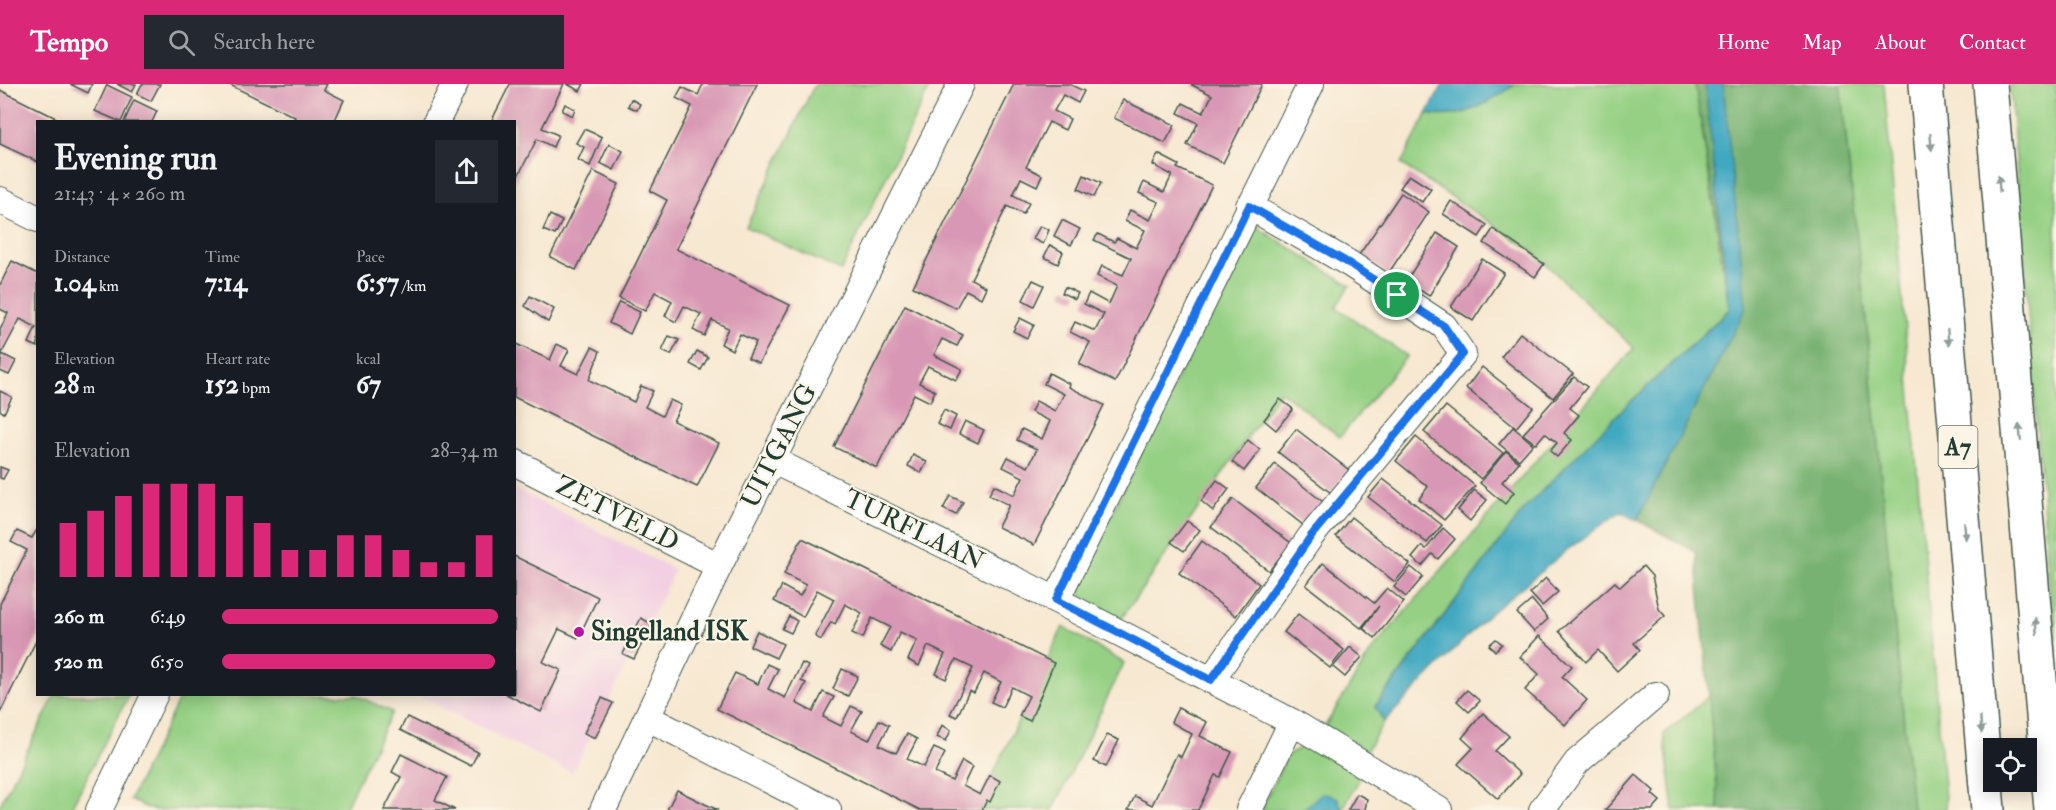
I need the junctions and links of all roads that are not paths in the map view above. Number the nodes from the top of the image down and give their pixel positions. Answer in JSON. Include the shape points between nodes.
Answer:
{"nodes":[{"id":1,"x":961,"y":84,"type":"edge"},
{"id":2,"x":1311,"y":84,"type":"edge"},
{"id":3,"x":1926,"y":84,"type":"edge"},
{"id":4,"x":1990,"y":84,"type":"edge"},
{"id":5,"x":450,"y":86,"type":"edge"},
{"id":6,"x":437,"y":120,"type":"edge"},
{"id":7,"x":0,"y":200,"type":"edge"},
{"id":8,"x":1249,"y":206,"type":"junction"},
{"id":9,"x":36,"y":218,"type":"edge"},
{"id":10,"x":772,"y":460,"type":"junction"},
{"id":11,"x":516,"y":463,"type":"edge"},
{"id":12,"x":719,"y":566,"type":"junction"},
{"id":13,"x":1056,"y":600,"type":"junction"},
{"id":14,"x":1211,"y":680,"type":"junction"},
{"id":15,"x":1656,"y":694,"type":"dead end"},
{"id":16,"x":154,"y":696,"type":"edge"},
{"id":17,"x":648,"y":718,"type":"junction"},
{"id":18,"x":1292,"y":722,"type":"junction"},
{"id":19,"x":108,"y":807,"type":"edge"},
{"id":20,"x":603,"y":810,"type":"edge"},
{"id":21,"x":828,"y":810,"type":"edge"},
{"id":22,"x":1249,"y":810,"type":"edge"},
{"id":23,"x":1439,"y":810,"type":"edge"},
{"id":24,"x":1542,"y":810,"type":"edge"},
{"id":25,"x":1988,"y":810,"type":"edge"},
{"id":26,"x":2051,"y":810,"type":"edge"}],
"edges":[{"from":1,"to":10,"type":"street","name":"UITGANG"},
{"from":2,"to":8,"type":"street"},
{"from":3,"to":25,"type":"highway","number":"A7","one_way":true},
{"from":26,"to":4,"type":"highway","one_way":true},
{"from":5,"to":6,"type":"street"},
{"from":7,"to":9,"type":"street"},
{"from":8,"to":13,"type":"street"},
{"from":8,"to":14,"type":"street","via":[[1350,264],[1444,326],[1463,354],[1311,536]]},
{"from":10,"to":12,"type":"street","name":"UITGANG"},
{"from":10,"to":13,"type":"street","name":"TURFLAAN"},
{"from":11,"to":12,"type":"street","name":"ZETVELD"},
{"from":12,"to":17,"type":"street","name":"UITGANG"},
{"from":13,"to":14,"type":"street","name":"TURFLAAN"},
{"from":14,"to":18,"type":"street","name":"TURFLAAN"},
{"from":15,"to":24,"type":"street","via":[[1577,762]]},
{"from":16,"to":19,"type":"street"},
{"from":17,"to":20,"type":"street","name":"UITGANG"},
{"from":17,"to":21,"type":"street"},
{"from":18,"to":22,"type":"street"},
{"from":18,"to":23,"type":"street","name":"TURFLAAN"}]}
